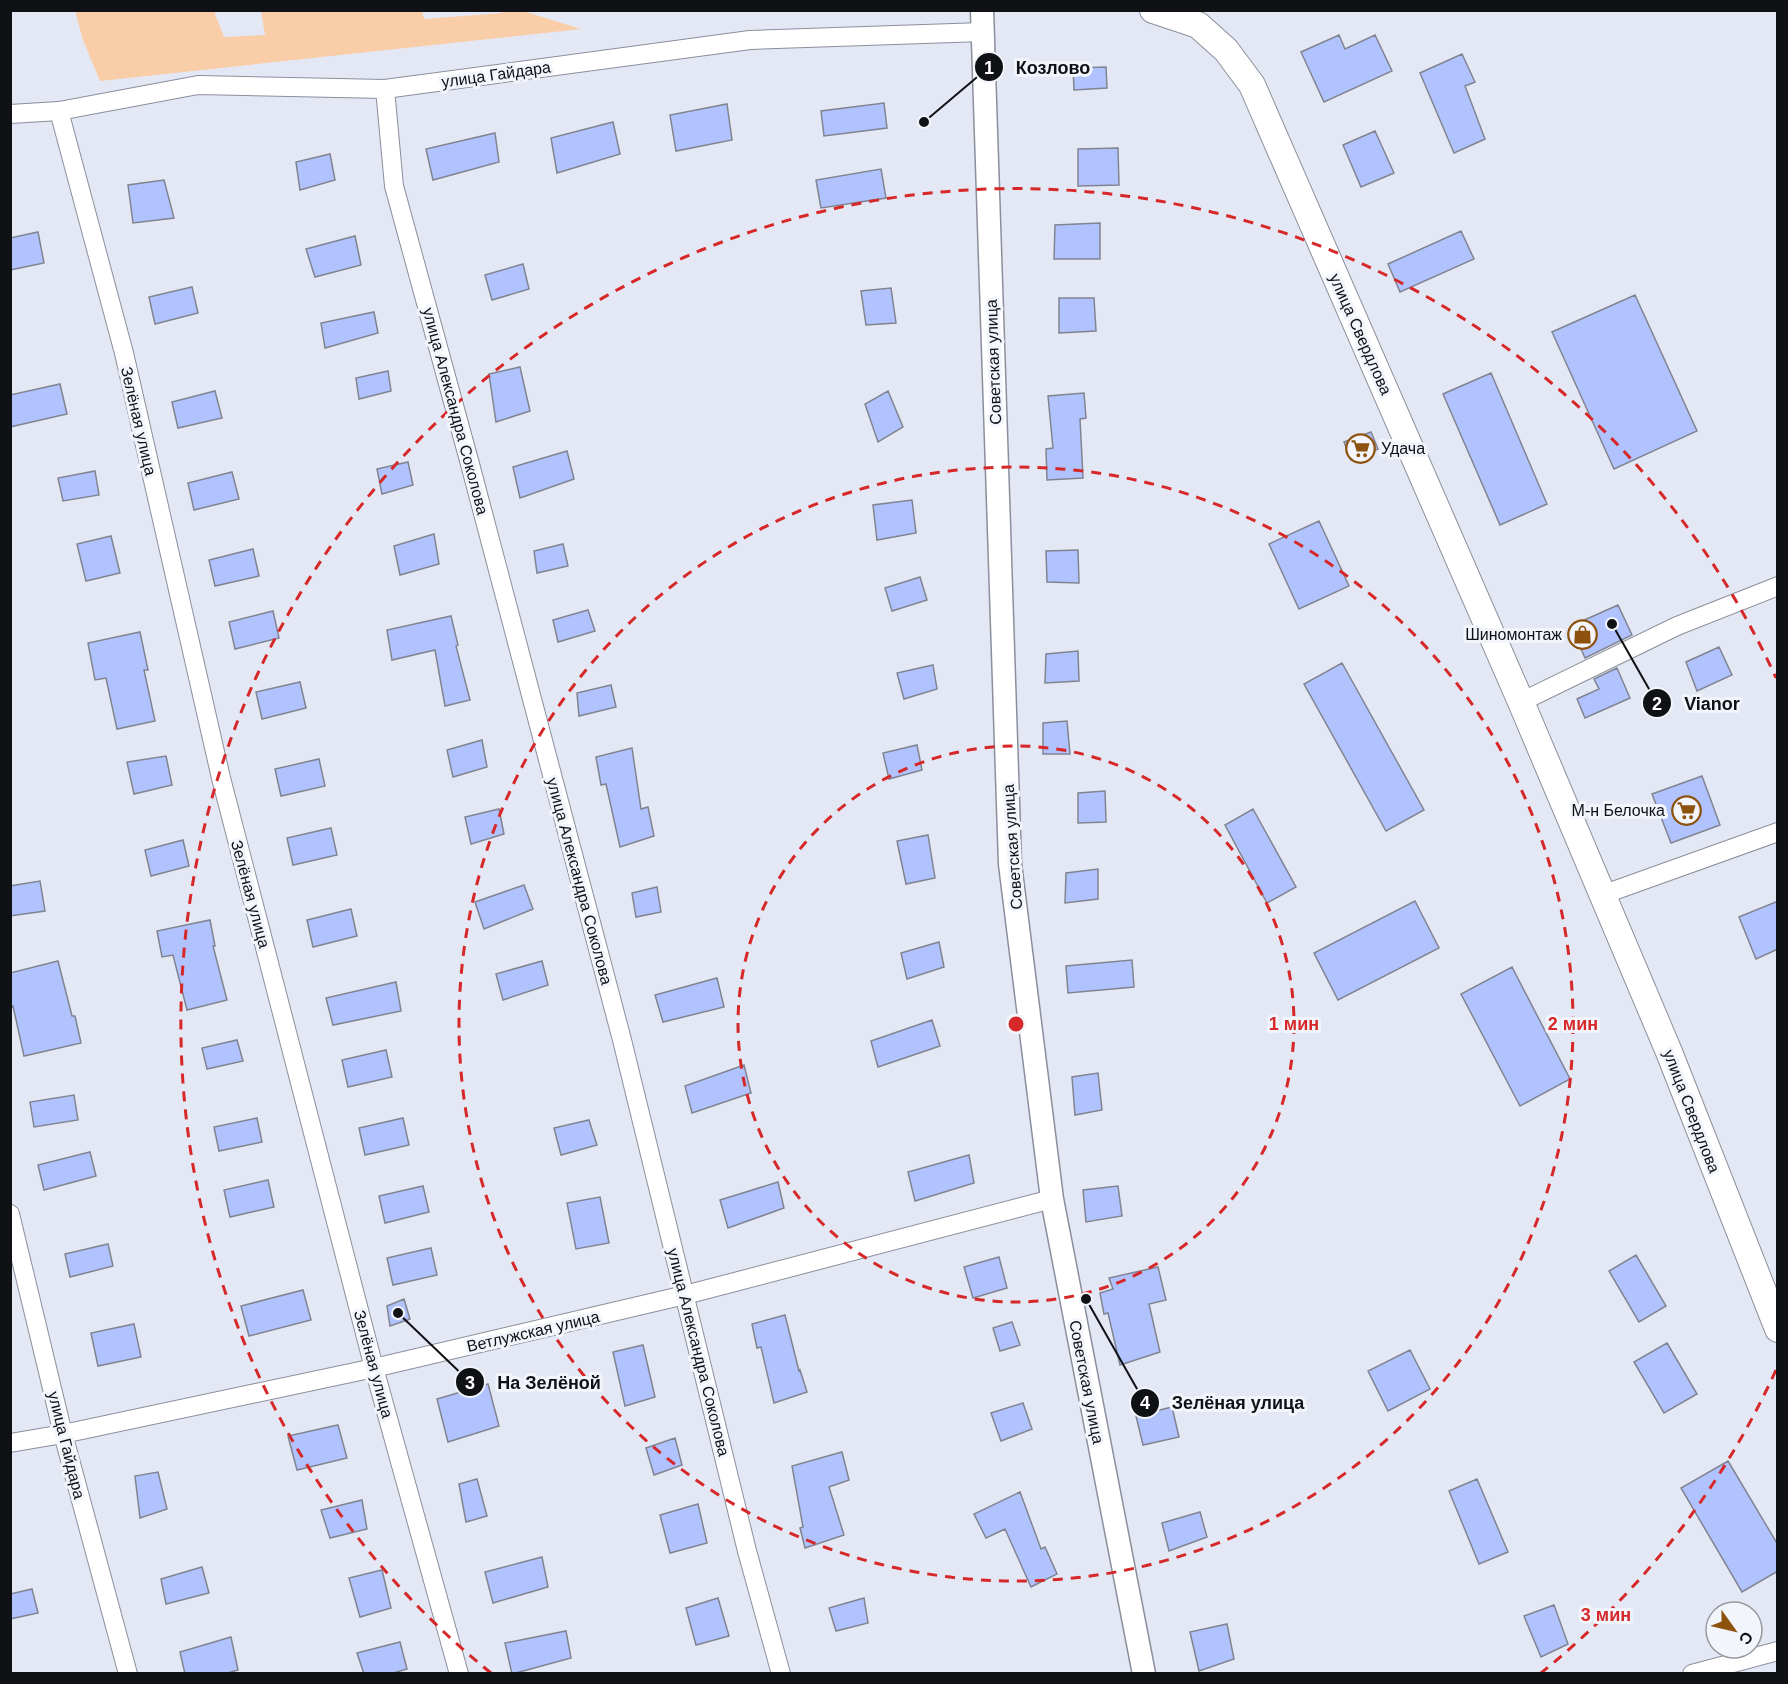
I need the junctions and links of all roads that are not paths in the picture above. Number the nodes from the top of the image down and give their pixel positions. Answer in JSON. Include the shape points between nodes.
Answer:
{"nodes":[{"id":1,"x":1153,"y":10,"type":"edge"},
{"id":2,"x":983,"y":21,"type":"edge"},
{"id":3,"x":386,"y":88,"type":"junction"},
{"id":4,"x":59,"y":111,"type":"junction"},
{"id":5,"x":10,"y":114,"type":"edge"},
{"id":6,"x":1778,"y":586,"type":"edge"},
{"id":7,"x":1521,"y":702,"type":"junction"},
{"id":8,"x":1778,"y":832,"type":"edge"},
{"id":9,"x":1602,"y":895,"type":"junction"},
{"id":10,"x":1052,"y":1199,"type":"junction"},
{"id":11,"x":10,"y":1214,"type":"edge"},
{"id":12,"x":685,"y":1295,"type":"junction"},
{"id":13,"x":1778,"y":1329,"type":"edge"},
{"id":14,"x":374,"y":1368,"type":"junction"},
{"id":15,"x":63,"y":1434,"type":"junction"},
{"id":16,"x":10,"y":1443,"type":"edge"},
{"id":17,"x":1778,"y":1651,"type":"edge"},
{"id":18,"x":128,"y":1674,"type":"edge"},
{"id":19,"x":459,"y":1674,"type":"edge"},
{"id":20,"x":781,"y":1674,"type":"edge"},
{"id":21,"x":1144,"y":1674,"type":"edge"},
{"id":22,"x":1692,"y":1674,"type":"edge"}],
"edges":[{"from":1,"to":7,"type":"main road","name":"улица Свердлова","via":[[1198,24],[1226,50],[1252,85]]},
{"from":2,"to":3,"type":"street","name":"улица Гайдара","via":[[750,40]]},
{"from":2,"to":10,"type":"street","name":"Советская улица","via":[[1010,864]]},
{"from":3,"to":4,"type":"street","name":"улица Гайдара","via":[[198,85]]},
{"from":3,"to":12,"type":"street","name":"улица Александра Соколова","via":[[394,186],[622,1040]]},
{"from":4,"to":5,"type":"street","name":"улица Гайдара"},
{"from":4,"to":14,"type":"street","name":"Зелёная улица","via":[[124,353],[221,778]]},
{"from":6,"to":7,"type":"street","via":[[1677,626]]},
{"from":7,"to":9,"type":"main road","name":"улица Свердлова"},
{"from":8,"to":9,"type":"street"},
{"from":9,"to":13,"type":"main road","name":"улица Свердлова","via":[[1670,1052]]},
{"from":10,"to":12,"type":"street","name":"Ветлужская улица"},
{"from":10,"to":21,"type":"street","name":"Советская улица"},
{"from":11,"to":15,"type":"street","name":"улица Гайдара"},
{"from":12,"to":14,"type":"street","name":"Ветлужская улица"},
{"from":12,"to":20,"type":"street","name":"улица Александра Соколова"},
{"from":14,"to":15,"type":"street","name":"Ветлужская улица"},
{"from":14,"to":19,"type":"street","name":"Зелёная улица"},
{"from":15,"to":16,"type":"street","name":"Ветлужская улица"},
{"from":15,"to":18,"type":"street","name":"улица Гайдара"},
{"from":17,"to":22,"type":"street"}]}
